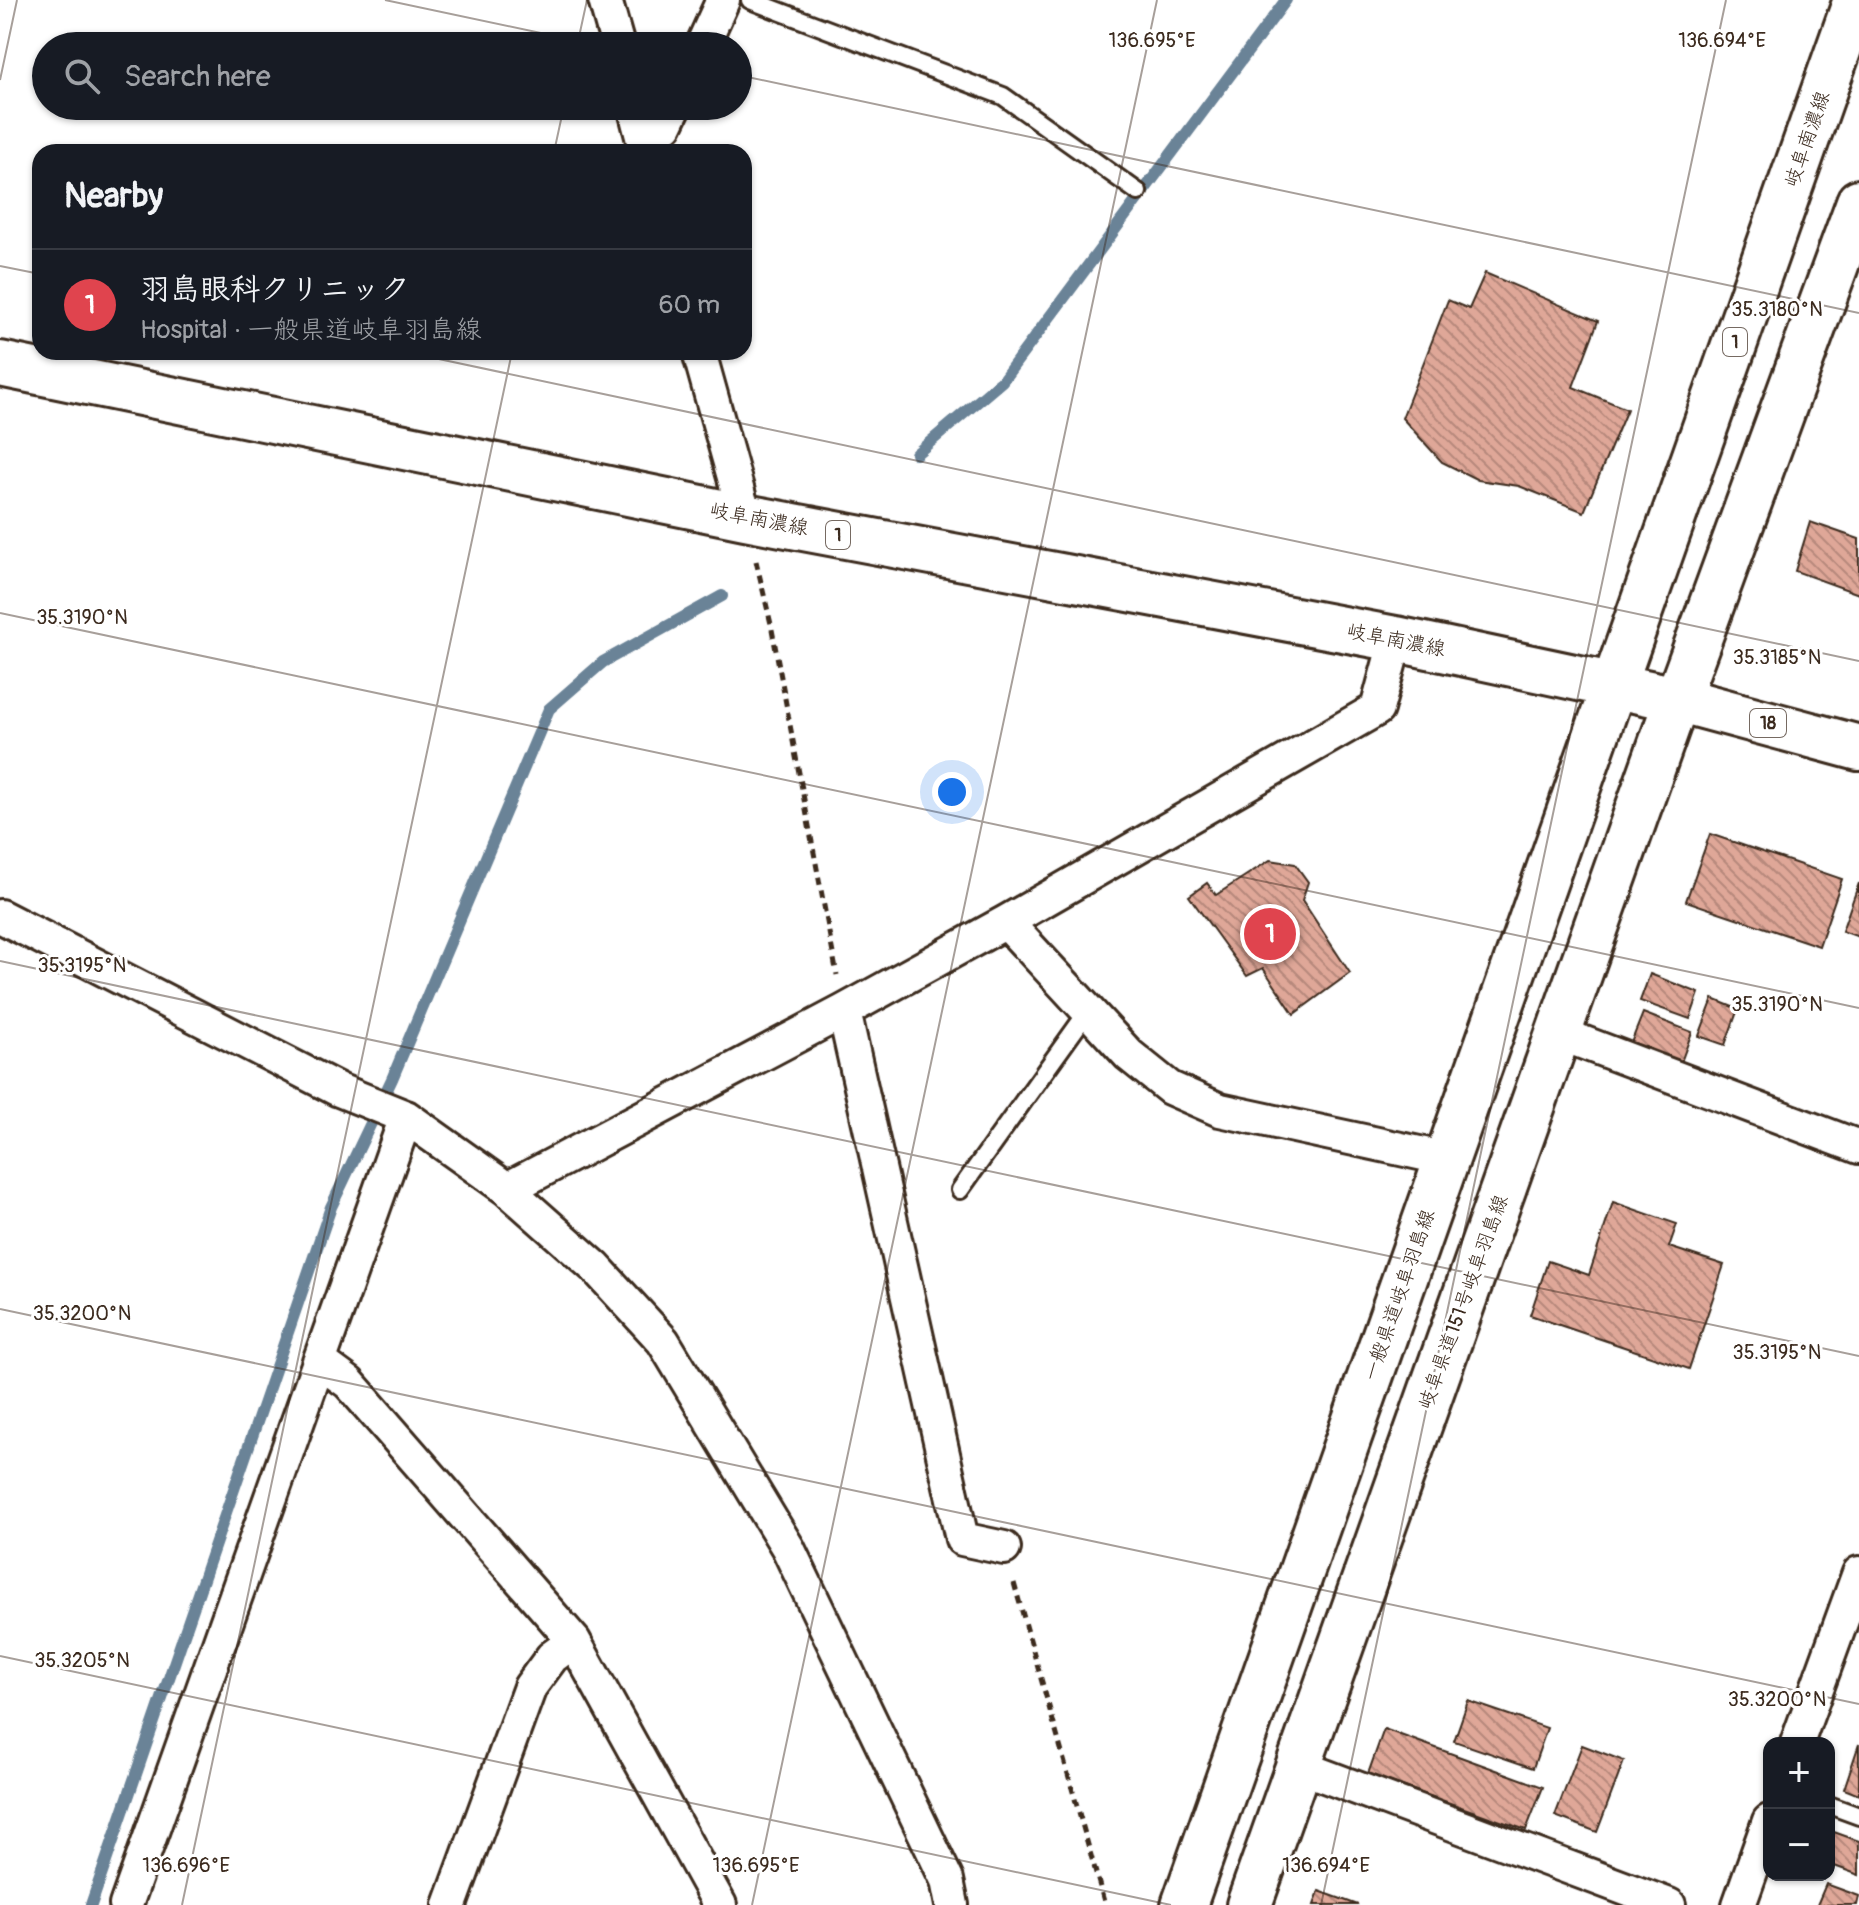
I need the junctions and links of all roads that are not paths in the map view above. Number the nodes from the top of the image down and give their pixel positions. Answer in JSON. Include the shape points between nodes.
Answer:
{"nodes":[{"id":1,"x":605,"y":0,"type":"edge"},
{"id":2,"x":723,"y":0,"type":"edge"},
{"id":3,"x":750,"y":0,"type":"edge"},
{"id":4,"x":1856,"y":0,"type":"edge"},
{"id":5,"x":614,"y":32,"type":"edge"},
{"id":6,"x":708,"y":32,"type":"edge"},
{"id":7,"x":668,"y":120,"type":"edge"},
{"id":8,"x":641,"y":132,"type":"edge"},
{"id":9,"x":1138,"y":192,"type":"dead end"},
{"id":10,"x":1859,"y":202,"type":"edge"},
{"id":11,"x":701,"y":360,"type":"edge"},
{"id":12,"x":0,"y":364,"type":"edge"},
{"id":13,"x":745,"y":517,"type":"junction"},
{"id":14,"x":1396,"y":639,"type":"junction"},
{"id":15,"x":1614,"y":685,"type":"junction"},
{"id":16,"x":1677,"y":699,"type":"junction"},
{"id":17,"x":1859,"y":748,"type":"edge"},
{"id":18,"x":0,"y":916,"type":"edge"},
{"id":19,"x":1006,"y":922,"type":"junction"},
{"id":20,"x":844,"y":1011,"type":"junction"},
{"id":21,"x":1088,"y":1011,"type":"junction"},
{"id":22,"x":1558,"y":1033,"type":"junction"},
{"id":23,"x":406,"y":1117,"type":"junction"},
{"id":24,"x":1859,"y":1147,"type":"edge"},
{"id":25,"x":1447,"y":1159,"type":"junction"},
{"id":26,"x":507,"y":1189,"type":"junction"},
{"id":27,"x":960,"y":1190,"type":"dead end"},
{"id":28,"x":319,"y":1361,"type":"junction"},
{"id":29,"x":1004,"y":1548,"type":"road end"},
{"id":30,"x":1859,"y":1573,"type":"edge"},
{"id":31,"x":574,"y":1641,"type":"junction"},
{"id":32,"x":1799,"y":1737,"type":"edge"},
{"id":33,"x":1298,"y":1766,"type":"junction"},
{"id":34,"x":1835,"y":1807,"type":"edge"},
{"id":35,"x":1859,"y":1816,"type":"edge"},
{"id":36,"x":1763,"y":1838,"type":"edge"},
{"id":37,"x":126,"y":1905,"type":"edge"},
{"id":38,"x":450,"y":1905,"type":"edge"},
{"id":39,"x":720,"y":1905,"type":"edge"},
{"id":40,"x":952,"y":1905,"type":"edge"},
{"id":41,"x":1184,"y":1905,"type":"edge"},
{"id":42,"x":1249,"y":1905,"type":"edge"},
{"id":43,"x":1669,"y":1905,"type":"edge"},
{"id":44,"x":1739,"y":1905,"type":"edge"}],
"edges":[{"from":1,"to":5,"type":"street"},
{"from":2,"to":6,"type":"street"},
{"from":3,"to":9,"type":"lane","via":[[1003,96]]},
{"from":4,"to":15,"type":"main road","name":"岐阜南濃線","number":"1"},
{"from":7,"to":8,"type":"street"},
{"from":10,"to":16,"type":"main road"},
{"from":11,"to":13,"type":"street"},
{"from":12,"to":13,"type":"main road","name":"岐阜南濃線","number":"1"},
{"from":13,"to":14,"type":"main road","name":"岐阜南濃線","number":"1"},
{"from":14,"to":15,"type":"main road","name":"岐阜南濃線","number":"1"},
{"from":14,"to":19,"type":"street","via":[[1377,709]]},
{"from":15,"to":16,"type":"main road","name":"岐阜南濃線","number":"1"},
{"from":15,"to":25,"type":"main road","name":"一般県道岐阜羽島線"},
{"from":16,"to":17,"type":"main road","number":"18"},
{"from":16,"to":22,"type":"main road","name":"岐阜県道151号岐阜羽島線"},
{"from":18,"to":23,"type":"street","via":[[339,1090]]},
{"from":19,"to":20,"type":"street"},
{"from":19,"to":21,"type":"street"},
{"from":20,"to":26,"type":"street"},
{"from":20,"to":29,"type":"street","via":[[962,1539]]},
{"from":21,"to":25,"type":"street","via":[[1129,1055],[1170,1088],[1220,1110]]},
{"from":21,"to":27,"type":"lane"},
{"from":22,"to":24,"type":"street"},
{"from":22,"to":33,"type":"main road","name":"岐阜県道151号岐阜羽島線"},
{"from":23,"to":26,"type":"street"},
{"from":23,"to":28,"type":"street"},
{"from":25,"to":41,"type":"main road","name":"一般県道岐阜羽島線"},
{"from":26,"to":40,"type":"street","via":[[596,1268],[663,1341],[788,1548],[947,1880]]},
{"from":28,"to":31,"type":"street","via":[[349,1383]]},
{"from":28,"to":37,"type":"street"},
{"from":30,"to":32,"type":"street"},
{"from":31,"to":38,"type":"street","via":[[552,1657],[530,1687]]},
{"from":31,"to":39,"type":"street"},
{"from":33,"to":42,"type":"main road","name":"岐阜県道151号岐阜羽島線"},
{"from":33,"to":43,"type":"street"},
{"from":34,"to":35,"type":"lane"},
{"from":36,"to":44,"type":"street"}]}
